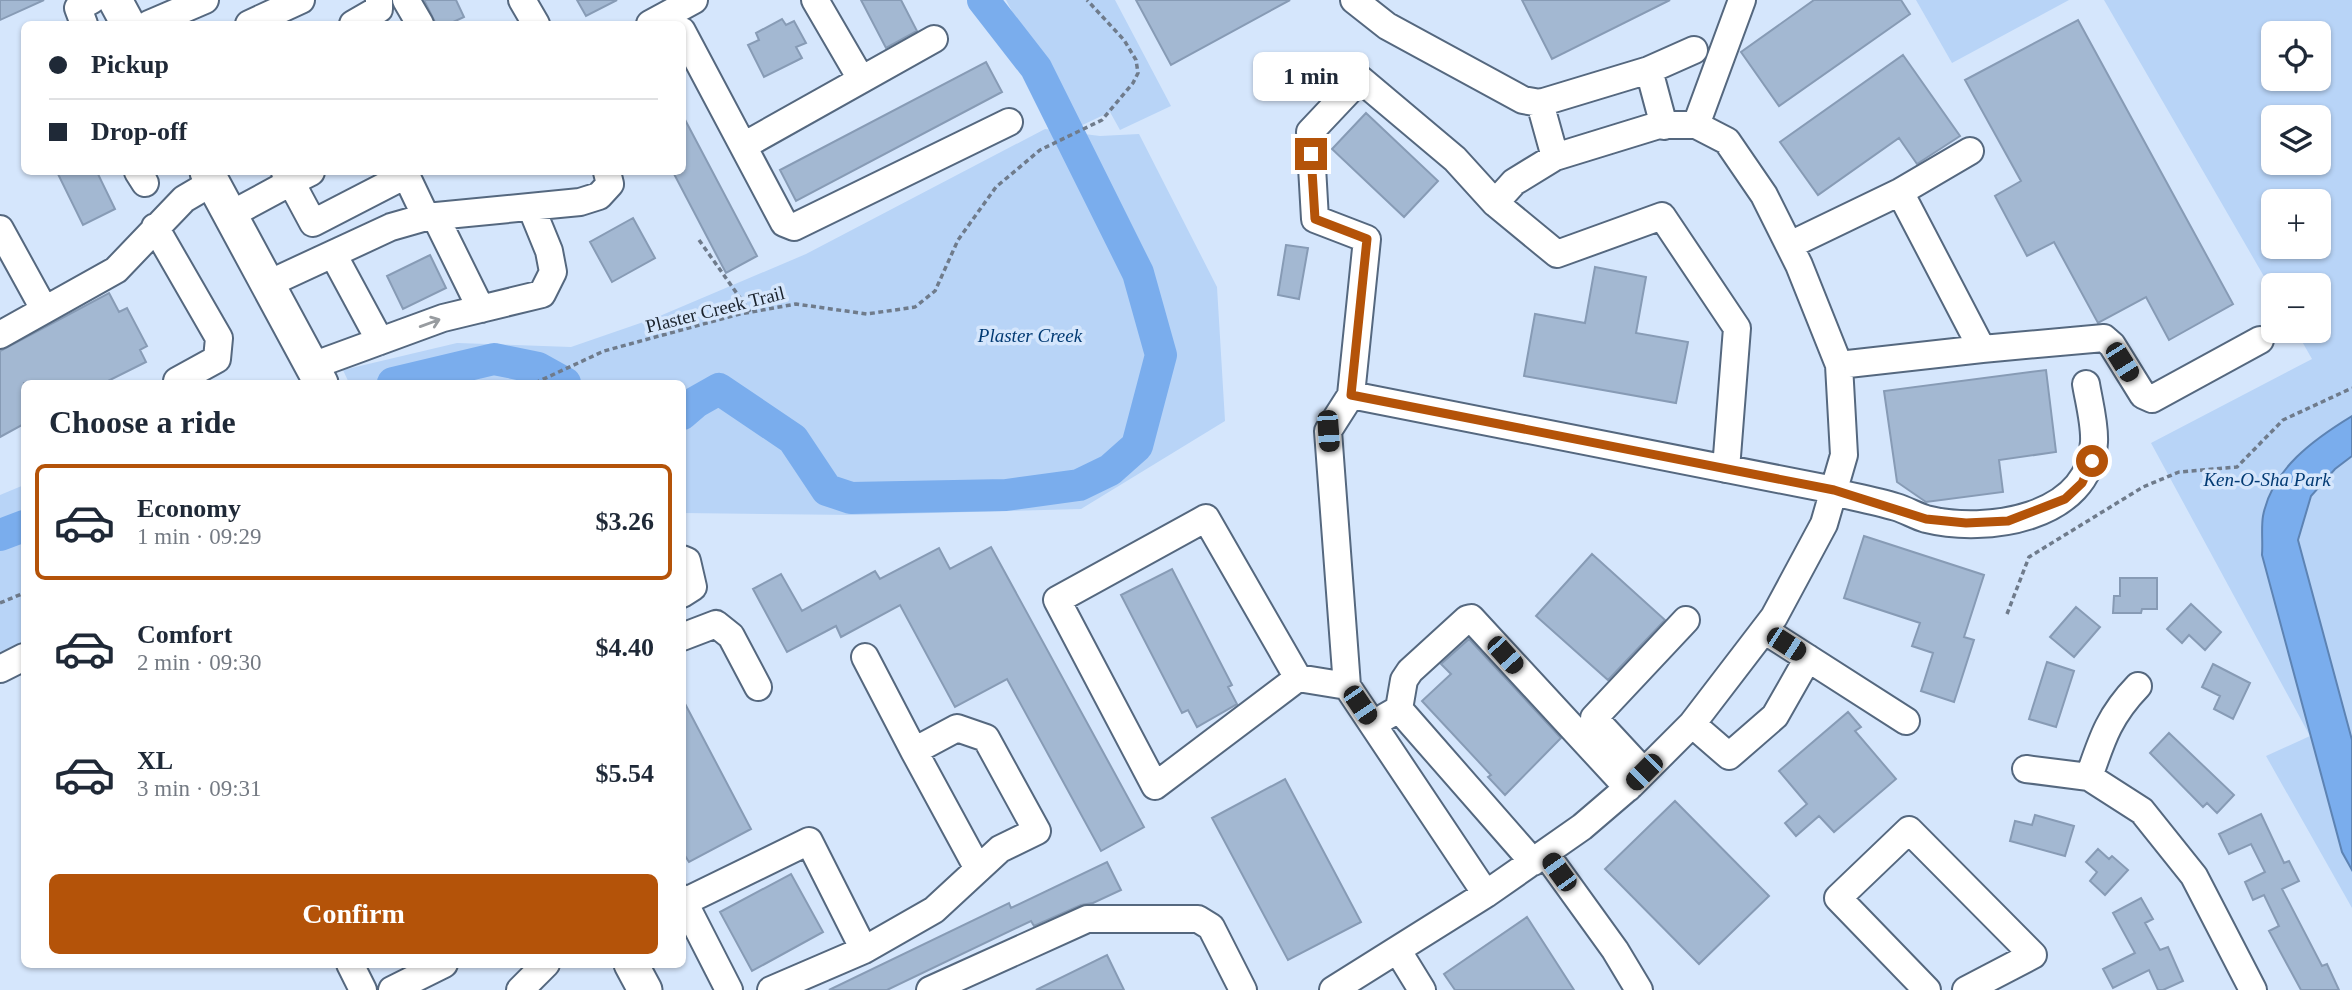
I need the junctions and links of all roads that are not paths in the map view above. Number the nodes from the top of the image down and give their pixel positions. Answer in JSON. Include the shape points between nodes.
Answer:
{"nodes":[{"id":1,"x":92,"y":0,"type":"edge"},
{"id":2,"x":115,"y":0,"type":"edge"},
{"id":3,"x":205,"y":0,"type":"edge"},
{"id":4,"x":301,"y":0,"type":"edge"},
{"id":5,"x":379,"y":0,"type":"edge"},
{"id":6,"x":406,"y":0,"type":"edge"},
{"id":7,"x":522,"y":0,"type":"edge"},
{"id":8,"x":815,"y":0,"type":"edge"},
{"id":9,"x":1353,"y":0,"type":"edge"},
{"id":10,"x":1742,"y":0,"type":"edge"},
{"id":11,"x":174,"y":6,"type":"edge"},
{"id":12,"x":82,"y":21,"type":"edge"},
{"id":13,"x":126,"y":21,"type":"edge"},
{"id":14,"x":153,"y":21,"type":"edge"},
{"id":15,"x":255,"y":21,"type":"edge"},
{"id":16,"x":358,"y":21,"type":"edge"},
{"id":17,"x":418,"y":21,"type":"edge"},
{"id":18,"x":534,"y":21,"type":"edge"},
{"id":19,"x":686,"y":37,"type":"edge"},
{"id":20,"x":934,"y":39,"type":"dead end"},
{"id":21,"x":1694,"y":50,"type":"dead end"},
{"id":22,"x":1649,"y":71,"type":"junction"},
{"id":23,"x":861,"y":79,"type":"junction"},
{"id":24,"x":1540,"y":103,"type":"junction"},
{"id":25,"x":1009,"y":122,"type":"dead end"},
{"id":26,"x":1664,"y":125,"type":"junction"},
{"id":27,"x":1696,"y":125,"type":"junction"},
{"id":28,"x":745,"y":145,"type":"junction"},
{"id":29,"x":1970,"y":152,"type":"dead end"},
{"id":30,"x":1555,"y":157,"type":"junction"},
{"id":31,"x":296,"y":175,"type":"edge"},
{"id":32,"x":401,"y":175,"type":"edge"},
{"id":33,"x":406,"y":175,"type":"edge"},
{"id":34,"x":608,"y":175,"type":"edge"},
{"id":35,"x":210,"y":177,"type":"edge"},
{"id":36,"x":1900,"y":192,"type":"junction"},
{"id":37,"x":1495,"y":203,"type":"junction"},
{"id":38,"x":531,"y":207,"type":"junction"},
{"id":39,"x":230,"y":215,"type":"junction"},
{"id":40,"x":430,"y":217,"type":"junction"},
{"id":41,"x":155,"y":227,"type":"junction"},
{"id":42,"x":0,"y":229,"type":"edge"},
{"id":43,"x":1790,"y":246,"type":"junction"},
{"id":44,"x":333,"y":254,"type":"junction"},
{"id":45,"x":268,"y":284,"type":"junction"},
{"id":46,"x":44,"y":309,"type":"junction"},
{"id":47,"x":481,"y":309,"type":"junction"},
{"id":48,"x":1,"y":334,"type":"edge"},
{"id":49,"x":2260,"y":340,"type":"dead end"},
{"id":50,"x":380,"y":341,"type":"junction"},
{"id":51,"x":1982,"y":349,"type":"junction"},
{"id":52,"x":1839,"y":365,"type":"junction"},
{"id":53,"x":317,"y":375,"type":"edge"},
{"id":54,"x":179,"y":380,"type":"edge"},
{"id":55,"x":2085,"y":384,"type":"dead end"},
{"id":56,"x":1351,"y":395,"type":"junction"},
{"id":57,"x":1726,"y":469,"type":"junction"},
{"id":58,"x":1834,"y":491,"type":"junction"},
{"id":59,"x":686,"y":561,"type":"edge"},
{"id":60,"x":686,"y":591,"type":"edge"},
{"id":61,"x":1686,"y":620,"type":"dead end"},
{"id":62,"x":1764,"y":630,"type":"junction"},
{"id":63,"x":686,"y":635,"type":"edge"},
{"id":64,"x":865,"y":657,"type":"dead end"},
{"id":65,"x":21,"y":658,"type":"edge"},
{"id":66,"x":1808,"y":658,"type":"junction"},
{"id":67,"x":0,"y":669,"type":"edge"},
{"id":68,"x":1298,"y":678,"type":"junction"},
{"id":69,"x":1347,"y":686,"type":"junction"},
{"id":70,"x":2138,"y":686,"type":"dead end"},
{"id":71,"x":758,"y":687,"type":"dead end"},
{"id":72,"x":1399,"y":709,"type":"junction"},
{"id":73,"x":1906,"y":721,"type":"dead end"},
{"id":74,"x":1692,"y":724,"type":"junction"},
{"id":75,"x":1373,"y":725,"type":"junction"},
{"id":76,"x":914,"y":751,"type":"junction"},
{"id":77,"x":2026,"y":769,"type":"dead end"},
{"id":78,"x":2089,"y":778,"type":"junction"},
{"id":79,"x":1636,"y":780,"type":"junction"},
{"id":80,"x":1539,"y":857,"type":"junction"},
{"id":81,"x":977,"y":867,"type":"junction"},
{"id":82,"x":1486,"y":894,"type":"junction"},
{"id":83,"x":686,"y":899,"type":"edge"},
{"id":84,"x":686,"y":906,"type":"edge"},
{"id":85,"x":864,"y":950,"type":"junction"},
{"id":86,"x":1398,"y":951,"type":"junction"},
{"id":87,"x":352,"y":968,"type":"edge"},
{"id":88,"x":436,"y":968,"type":"edge"},
{"id":89,"x":542,"y":968,"type":"edge"},
{"id":90,"x":633,"y":968,"type":"edge"},
{"id":91,"x":1343,"y":987,"type":"edge"},
{"id":92,"x":363,"y":990,"type":"edge"},
{"id":93,"x":392,"y":990,"type":"edge"},
{"id":94,"x":520,"y":990,"type":"edge"},
{"id":95,"x":645,"y":990,"type":"edge"},
{"id":96,"x":729,"y":990,"type":"edge"},
{"id":97,"x":771,"y":990,"type":"edge"},
{"id":98,"x":930,"y":990,"type":"edge"},
{"id":99,"x":1243,"y":990,"type":"edge"},
{"id":100,"x":1422,"y":990,"type":"edge"},
{"id":101,"x":1639,"y":990,"type":"edge"},
{"id":102,"x":1927,"y":990,"type":"edge"},
{"id":103,"x":1966,"y":990,"type":"edge"},
{"id":104,"x":2253,"y":990,"type":"edge"}],
"edges":[{"from":1,"to":12,"type":"street","via":[[78,8]]},
{"from":2,"to":13,"type":"main road"},
{"from":3,"to":11,"type":"street"},
{"from":4,"to":15,"type":"street"},
{"from":5,"to":16,"type":"street","via":[[379,9]]},
{"from":6,"to":17,"type":"street"},
{"from":7,"to":18,"type":"street"},
{"from":8,"to":23,"type":"street"},
{"from":9,"to":24,"type":"street","via":[[1387,26],[1523,100]]},
{"from":10,"to":27,"type":"street"},
{"from":11,"to":14,"type":"street"},
{"from":19,"to":28,"type":"street"},
{"from":20,"to":23,"type":"street"},
{"from":21,"to":22,"type":"street"},
{"from":22,"to":24,"type":"street"},
{"from":22,"to":26,"type":"street"},
{"from":23,"to":28,"type":"street"},
{"from":24,"to":30,"type":"street"},
{"from":25,"to":28,"type":"street","via":[[794,227],[784,223]]},
{"from":26,"to":27,"type":"street"},
{"from":26,"to":30,"type":"street"},
{"from":27,"to":43,"type":"street","via":[[1727,141],[1764,195]]},
{"from":29,"to":36,"type":"street"},
{"from":30,"to":37,"type":"street","via":[[1514,181]]},
{"from":31,"to":32,"type":"street","via":[[313,222]]},
{"from":31,"to":39,"type":"street"},
{"from":33,"to":40,"type":"street"},
{"from":34,"to":38,"type":"street","via":[[611,184],[599,196]]},
{"from":35,"to":39,"type":"main road"},
{"from":35,"to":41,"type":"street"},
{"from":36,"to":43,"type":"street"},
{"from":36,"to":51,"type":"street"},
{"from":37,"to":56,"type":"street","via":[[1455,159],[1360,79],[1310,132],[1315,219],[1367,239]]},
{"from":37,"to":57,"type":"street","via":[[1557,254],[1662,216],[1737,328]]},
{"from":38,"to":40,"type":"street"},
{"from":38,"to":47,"type":"street","via":[[553,272],[542,295]]},
{"from":39,"to":45,"type":"main road"},
{"from":40,"to":44,"type":"street","via":[[391,227]]},
{"from":40,"to":47,"type":"street"},
{"from":41,"to":46,"type":"street","via":[[116,270]]},
{"from":41,"to":54,"type":"street","via":[[219,338],[216,359]]},
{"from":42,"to":46,"type":"street"},
{"from":43,"to":52,"type":"street"},
{"from":44,"to":45,"type":"street"},
{"from":44,"to":50,"type":"street"},
{"from":45,"to":53,"type":"main road"},
{"from":46,"to":48,"type":"street"},
{"from":50,"to":47,"type":"street","one_way":true},
{"from":49,"to":51,"type":"street","via":[[2152,399],[2143,395],[2104,338]]},
{"from":50,"to":53,"type":"street"},
{"from":51,"to":52,"type":"street"},
{"from":52,"to":58,"type":"street","via":[[1844,455]]},
{"from":55,"to":58,"type":"street","via":[[2095,440],[2092,461],[2082,483],[2065,499],[2036,513],[2008,521],[1926,519]]},
{"from":56,"to":57,"type":"street"},
{"from":56,"to":69,"type":"street","via":[[1328,431]]},
{"from":57,"to":58,"type":"street"},
{"from":58,"to":62,"type":"street","via":[[1824,524]]},
{"from":59,"to":60,"type":"street","via":[[693,587]]},
{"from":61,"to":79,"type":"street","via":[[1594,718]]},
{"from":62,"to":66,"type":"street"},
{"from":62,"to":74,"type":"street"},
{"from":63,"to":71,"type":"street","via":[[716,624],[731,636]]},
{"from":64,"to":76,"type":"street"},
{"from":65,"to":67,"type":"street"},
{"from":66,"to":73,"type":"street"},
{"from":66,"to":74,"type":"street","via":[[1775,716],[1729,756]]},
{"from":68,"to":68,"type":"street","via":[[1154,786],[1057,600],[1206,517]]},
{"from":68,"to":69,"type":"street"},
{"from":69,"to":75,"type":"street"},
{"from":70,"to":78,"type":"street","via":[[2105,728]]},
{"from":72,"to":75,"type":"street"},
{"from":72,"to":79,"type":"street","via":[[1410,671],[1471,618]]},
{"from":72,"to":80,"type":"street"},
{"from":74,"to":79,"type":"street"},
{"from":75,"to":82,"type":"street"},
{"from":76,"to":81,"type":"street"},
{"from":76,"to":81,"type":"street","via":[[957,728],[986,738],[1037,831],[1000,849]]},
{"from":77,"to":78,"type":"street"},
{"from":78,"to":104,"type":"street","via":[[2143,811],[2170,843],[2194,876]]},
{"from":79,"to":80,"type":"street"},
{"from":80,"to":82,"type":"street"},
{"from":80,"to":101,"type":"street","via":[[1615,950]]},
{"from":81,"to":85,"type":"street","via":[[933,910]]},
{"from":82,"to":86,"type":"street"},
{"from":83,"to":85,"type":"street","via":[[809,841]]},
{"from":84,"to":96,"type":"street"},
{"from":85,"to":97,"type":"street"},
{"from":86,"to":91,"type":"street"},
{"from":86,"to":100,"type":"street"},
{"from":87,"to":92,"type":"street"},
{"from":88,"to":93,"type":"street"},
{"from":89,"to":94,"type":"street"},
{"from":90,"to":95,"type":"main road"},
{"from":98,"to":99,"type":"street","via":[[1087,919],[1198,919],[1211,927]]},
{"from":102,"to":103,"type":"street","via":[[1838,898],[1909,830],[2033,955]]}]}
